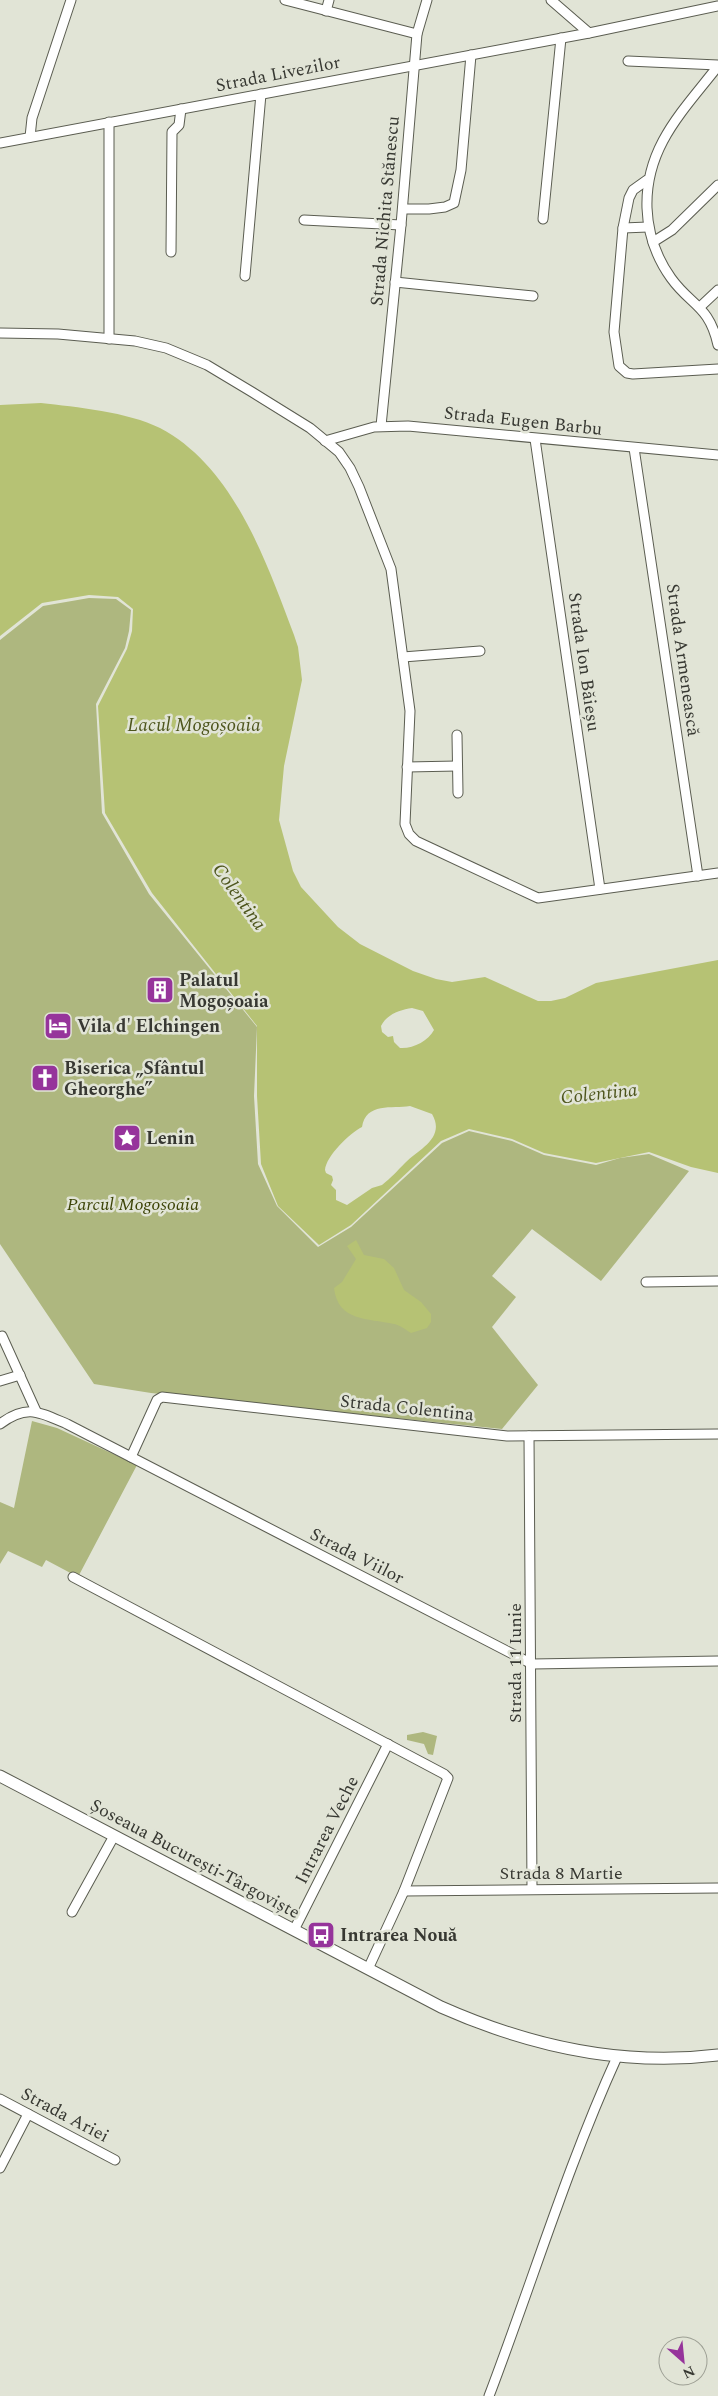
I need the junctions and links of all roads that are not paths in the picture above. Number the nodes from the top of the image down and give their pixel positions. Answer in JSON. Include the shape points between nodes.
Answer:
{"nodes":[{"id":1,"x":72,"y":0,"type":"edge"},
{"id":2,"x":285,"y":0,"type":"edge"},
{"id":3,"x":329,"y":0,"type":"edge"},
{"id":4,"x":427,"y":0,"type":"edge"},
{"id":5,"x":551,"y":0,"type":"edge"},
{"id":6,"x":698,"y":0,"type":"edge"},
{"id":7,"x":718,"y":6,"type":"edge"},
{"id":8,"x":708,"y":8,"type":"junction"},
{"id":9,"x":326,"y":11,"type":"junction"},
{"id":10,"x":589,"y":33,"type":"junction"},
{"id":11,"x":417,"y":34,"type":"junction"},
{"id":12,"x":562,"y":38,"type":"junction"},
{"id":13,"x":471,"y":55,"type":"junction"},
{"id":14,"x":628,"y":61,"type":"dead end"},
{"id":15,"x":414,"y":66,"type":"junction"},
{"id":16,"x":718,"y":66,"type":"edge"},
{"id":17,"x":261,"y":94,"type":"junction"},
{"id":18,"x":181,"y":109,"type":"junction"},
{"id":19,"x":109,"y":122,"type":"junction"},
{"id":20,"x":30,"y":137,"type":"junction"},
{"id":21,"x":0,"y":143,"type":"edge"},
{"id":22,"x":648,"y":180,"type":"junction"},
{"id":23,"x":718,"y":185,"type":"edge"},
{"id":24,"x":402,"y":209,"type":"junction"},
{"id":25,"x":543,"y":219,"type":"dead end"},
{"id":26,"x":304,"y":220,"type":"dead end"},
{"id":27,"x":401,"y":225,"type":"junction"},
{"id":28,"x":648,"y":227,"type":"junction"},
{"id":29,"x":623,"y":228,"type":"junction"},
{"id":30,"x":653,"y":242,"type":"junction"},
{"id":31,"x":171,"y":252,"type":"dead end"},
{"id":32,"x":245,"y":276,"type":"dead end"},
{"id":33,"x":395,"y":282,"type":"junction"},
{"id":34,"x":718,"y":290,"type":"edge"},
{"id":35,"x":533,"y":296,"type":"dead end"},
{"id":36,"x":700,"y":306,"type":"junction"},
{"id":37,"x":0,"y":333,"type":"edge"},
{"id":38,"x":109,"y":339,"type":"junction"},
{"id":39,"x":718,"y":345,"type":"edge"},
{"id":40,"x":718,"y":369,"type":"edge"},
{"id":41,"x":381,"y":426,"type":"junction"},
{"id":42,"x":535,"y":439,"type":"junction"},
{"id":43,"x":325,"y":440,"type":"junction"},
{"id":44,"x":634,"y":448,"type":"junction"},
{"id":45,"x":718,"y":455,"type":"edge"},
{"id":46,"x":480,"y":651,"type":"dead end"},
{"id":47,"x":403,"y":656,"type":"junction"},
{"id":48,"x":457,"y":735,"type":"dead end"},
{"id":49,"x":457,"y":766,"type":"junction"},
{"id":50,"x":406,"y":767,"type":"junction"},
{"id":51,"x":458,"y":793,"type":"dead end"},
{"id":52,"x":718,"y":873,"type":"edge"},
{"id":53,"x":698,"y":876,"type":"junction"},
{"id":54,"x":600,"y":889,"type":"junction"},
{"id":55,"x":718,"y":1281,"type":"edge"},
{"id":56,"x":646,"y":1282,"type":"dead end"},
{"id":57,"x":2,"y":1336,"type":"dead end"},
{"id":58,"x":20,"y":1375,"type":"junction"},
{"id":59,"x":0,"y":1381,"type":"edge"},
{"id":60,"x":36,"y":1411,"type":"junction"},
{"id":61,"x":0,"y":1424,"type":"edge"},
{"id":62,"x":718,"y":1434,"type":"edge"},
{"id":63,"x":529,"y":1436,"type":"junction"},
{"id":64,"x":131,"y":1457,"type":"junction"},
{"id":65,"x":73,"y":1578,"type":"dead end"},
{"id":66,"x":718,"y":1660,"type":"edge"},
{"id":67,"x":532,"y":1664,"type":"junction"},
{"id":68,"x":388,"y":1744,"type":"junction"},
{"id":69,"x":0,"y":1776,"type":"edge"},
{"id":70,"x":114,"y":1836,"type":"junction"},
{"id":71,"x":718,"y":1888,"type":"edge"},
{"id":72,"x":532,"y":1889,"type":"junction"},
{"id":73,"x":404,"y":1890,"type":"junction"},
{"id":74,"x":72,"y":1912,"type":"dead end"},
{"id":75,"x":294,"y":1930,"type":"junction"},
{"id":76,"x":368,"y":1970,"type":"junction"},
{"id":77,"x":718,"y":2055,"type":"edge"},
{"id":78,"x":618,"y":2057,"type":"junction"},
{"id":79,"x":0,"y":2099,"type":"edge"},
{"id":80,"x":28,"y":2114,"type":"junction"},
{"id":81,"x":2,"y":2158,"type":"edge"},
{"id":82,"x":115,"y":2160,"type":"dead end"},
{"id":83,"x":0,"y":2168,"type":"edge"},
{"id":84,"x":489,"y":2396,"type":"edge"}],
"edges":[{"from":1,"to":20,"type":"street","via":[[32,118]]},
{"from":2,"to":9,"type":"street"},
{"from":3,"to":9,"type":"street"},
{"from":4,"to":11,"type":"street","name":"Strada Nichita Stănescu"},
{"from":5,"to":10,"type":"street"},
{"from":6,"to":8,"type":"street"},
{"from":7,"to":8,"type":"street","name":"Strada Livezilor"},
{"from":8,"to":10,"type":"street","name":"Strada Livezilor"},
{"from":9,"to":11,"type":"street"},
{"from":10,"to":12,"type":"street","name":"Strada Livezilor"},
{"from":11,"to":15,"type":"street","name":"Strada Nichita Stănescu"},
{"from":12,"to":13,"type":"street","name":"Strada Livezilor"},
{"from":12,"to":25,"type":"street"},
{"from":13,"to":15,"type":"street","name":"Strada Livezilor"},
{"from":13,"to":24,"type":"street","via":[[461,170],[454,203],[446,207]]},
{"from":14,"to":16,"type":"street"},
{"from":15,"to":17,"type":"street","name":"Strada Livezilor"},
{"from":15,"to":24,"type":"street","name":"Strada Nichita Stănescu"},
{"from":16,"to":22,"type":"street","via":[[664,138]]},
{"from":17,"to":18,"type":"street","name":"Strada Livezilor"},
{"from":17,"to":32,"type":"street"},
{"from":18,"to":19,"type":"street","name":"Strada Livezilor"},
{"from":18,"to":31,"type":"street","via":[[179,125],[172,132]]},
{"from":19,"to":20,"type":"street","name":"Strada Livezilor"},
{"from":19,"to":38,"type":"street"},
{"from":20,"to":21,"type":"street","name":"Strada Livezilor"},
{"from":22,"to":28,"type":"street"},
{"from":22,"to":29,"type":"street","via":[[633,190]]},
{"from":23,"to":30,"type":"street","via":[[672,230]]},
{"from":24,"to":27,"type":"street","name":"Strada Nichita Stănescu"},
{"from":26,"to":27,"type":"street"},
{"from":27,"to":33,"type":"street","name":"Strada Nichita Stănescu"},
{"from":28,"to":29,"type":"street"},
{"from":28,"to":30,"type":"street"},
{"from":29,"to":40,"type":"street","via":[[614,332],[618,366],[633,374]]},
{"from":30,"to":36,"type":"street","via":[[660,263],[678,288]]},
{"from":33,"to":35,"type":"street"},
{"from":33,"to":41,"type":"street","name":"Strada Nichita Stănescu"},
{"from":34,"to":36,"type":"street"},
{"from":36,"to":39,"type":"street","via":[[711,322]]},
{"from":37,"to":38,"type":"street"},
{"from":38,"to":43,"type":"street","via":[[166,348],[207,365]]},
{"from":41,"to":42,"type":"street","name":"Strada Eugen Barbu"},
{"from":41,"to":43,"type":"street","name":"Strada Eugen Barbu"},
{"from":42,"to":44,"type":"street","name":"Strada Eugen Barbu"},
{"from":42,"to":54,"type":"street","name":"Strada Ion Băieșu"},
{"from":43,"to":47,"type":"street","via":[[350,468],[391,569]]},
{"from":44,"to":45,"type":"street","name":"Strada Eugen Barbu"},
{"from":44,"to":53,"type":"street","name":"Strada Armenească"},
{"from":46,"to":47,"type":"street"},
{"from":47,"to":50,"type":"street","via":[[410,711]]},
{"from":48,"to":49,"type":"street"},
{"from":49,"to":50,"type":"street"},
{"from":49,"to":51,"type":"street"},
{"from":50,"to":54,"type":"street","via":[[405,824],[416,841],[538,898]]},
{"from":52,"to":53,"type":"street"},
{"from":53,"to":54,"type":"street"},
{"from":55,"to":56,"type":"street"},
{"from":57,"to":58,"type":"street"},
{"from":58,"to":59,"type":"street"},
{"from":58,"to":60,"type":"street"},
{"from":60,"to":61,"type":"street","via":[[20,1412]]},
{"from":60,"to":64,"type":"street","name":"Strada Viilor"},
{"from":62,"to":63,"type":"street","name":"Strada Colentina"},
{"from":63,"to":64,"type":"street","name":"Strada Colentina","via":[[162,1397],[157,1400]]},
{"from":63,"to":67,"type":"street","name":"Strada 11 Iunie"},
{"from":64,"to":67,"type":"street","name":"Strada Viilor"},
{"from":65,"to":68,"type":"street"},
{"from":66,"to":67,"type":"street","name":"Strada Viilor"},
{"from":67,"to":72,"type":"street","name":"Strada 11 Iunie"},
{"from":68,"to":73,"type":"street","via":[[448,1778]]},
{"from":68,"to":75,"type":"street","name":"Intrarea Veche"},
{"from":69,"to":70,"type":"main road","name":"Șoseaua București-Târgoviște"},
{"from":70,"to":74,"type":"street"},
{"from":70,"to":75,"type":"main road","name":"Șoseaua București-Târgoviște"},
{"from":71,"to":72,"type":"street","name":"Strada 8 Martie"},
{"from":72,"to":73,"type":"street","name":"Strada 8 Martie"},
{"from":73,"to":76,"type":"street"},
{"from":75,"to":76,"type":"main road","name":"Șoseaua București-Târgoviște"},
{"from":76,"to":78,"type":"main road","name":"Șoseaua București-Târgoviște","via":[[440,2007],[494,2029],[551,2045]]},
{"from":77,"to":78,"type":"main road","name":"Șoseaua București-Târgoviște","via":[[668,2059]]},
{"from":78,"to":84,"type":"street","via":[[597,2101]]},
{"from":79,"to":80,"type":"street","name":"Strada Ariei"},
{"from":80,"to":81,"type":"street"},
{"from":80,"to":82,"type":"street","name":"Strada Ariei"},
{"from":81,"to":83,"type":"street"}]}
